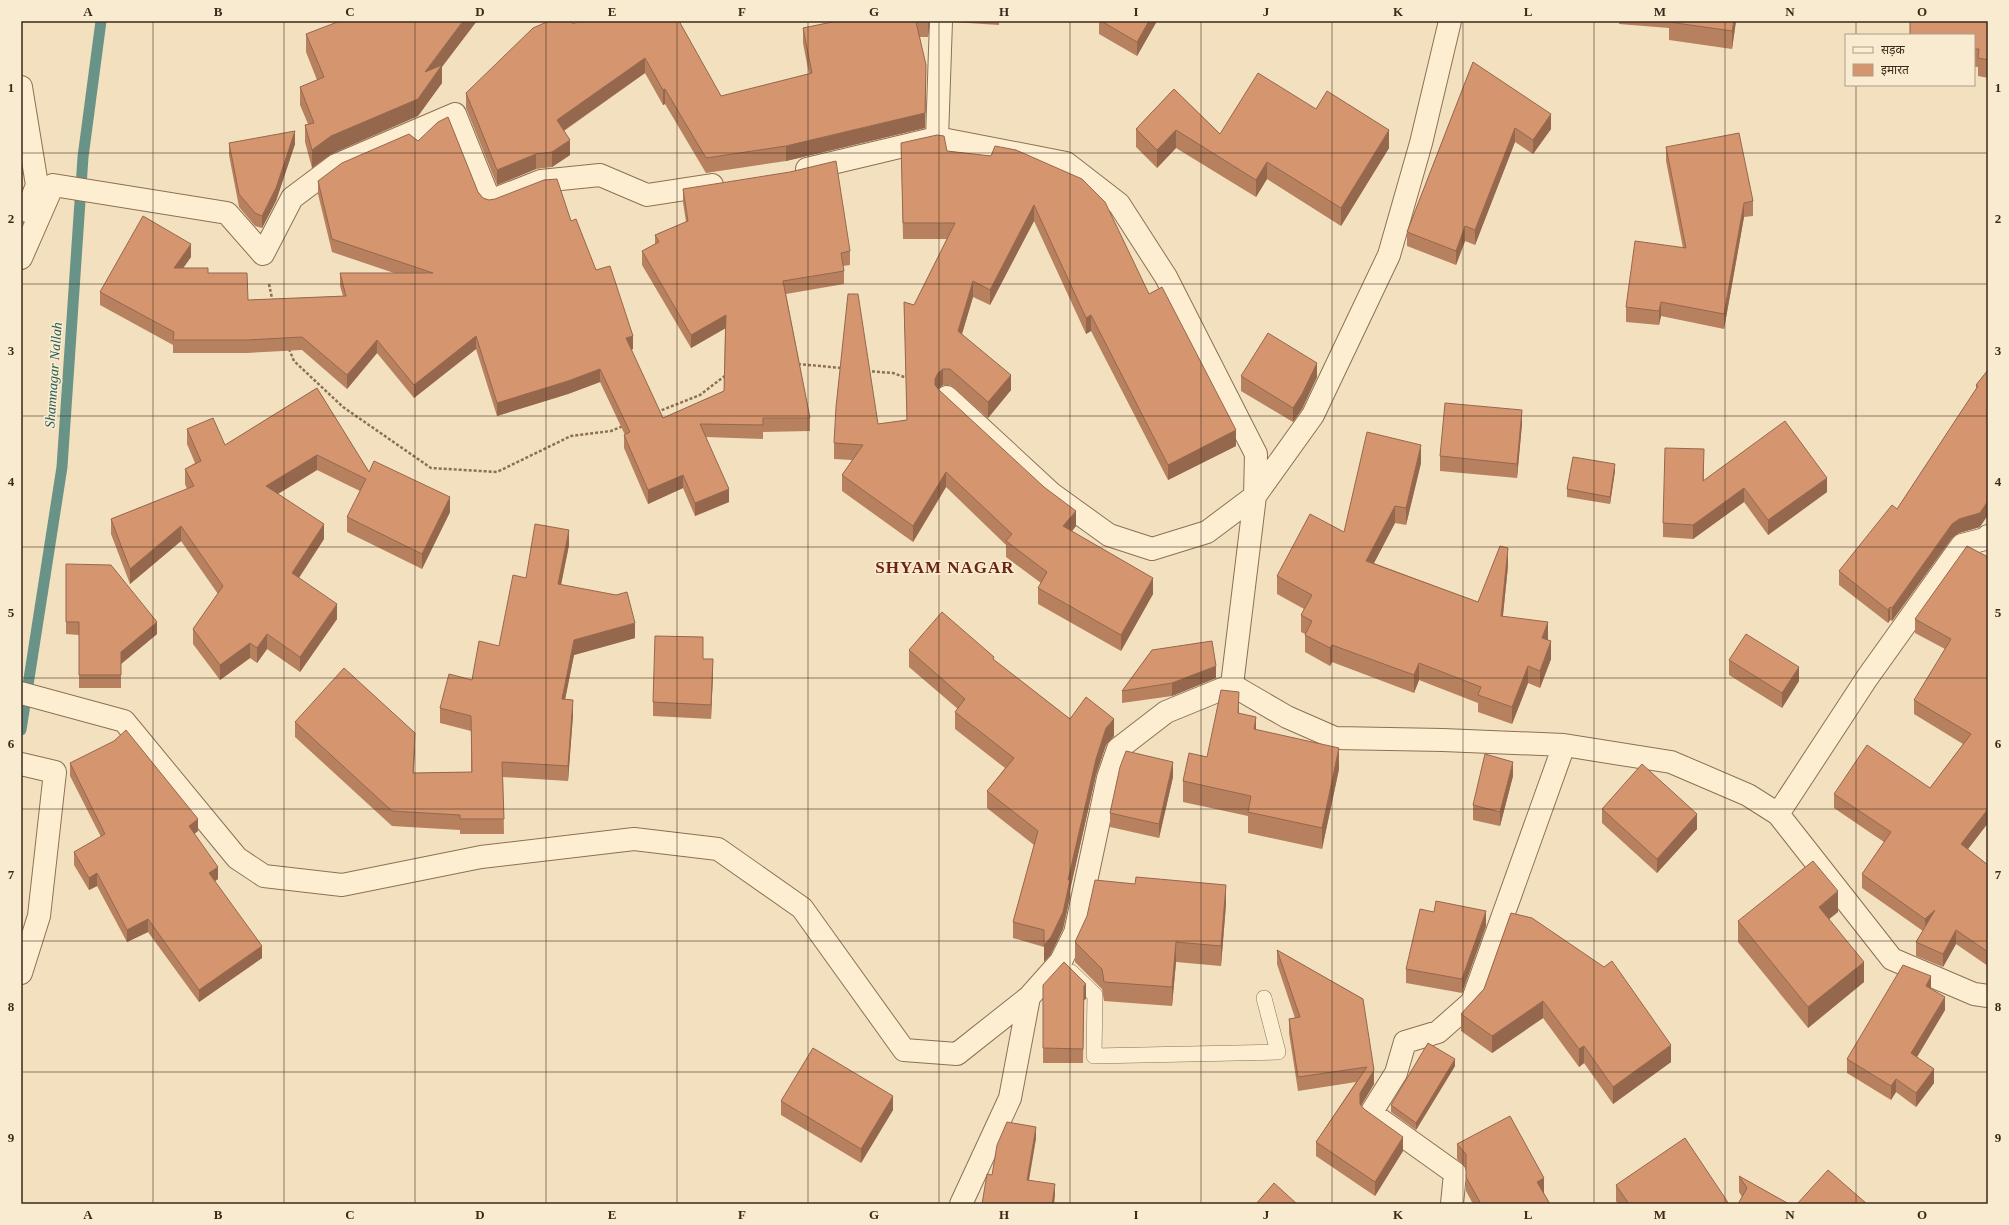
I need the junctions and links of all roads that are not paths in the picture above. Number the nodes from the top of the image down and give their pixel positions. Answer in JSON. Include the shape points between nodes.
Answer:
{"nodes":[{"id":1,"x":941,"y":21,"type":"edge"},
{"id":2,"x":1450,"y":21,"type":"edge"},
{"id":3,"x":21,"y":87,"type":"edge"},
{"id":4,"x":937,"y":138,"type":"junction"},
{"id":5,"x":788,"y":173,"type":"edge"},
{"id":6,"x":733,"y":182,"type":"edge"},
{"id":7,"x":21,"y":228,"type":"edge"},
{"id":8,"x":21,"y":258,"type":"edge"},
{"id":9,"x":947,"y":397,"type":"edge"},
{"id":10,"x":1255,"y":496,"type":"junction"},
{"id":11,"x":1988,"y":536,"type":"edge"},
{"id":12,"x":1232,"y":686,"type":"junction"},
{"id":13,"x":21,"y":693,"type":"edge"},
{"id":14,"x":1564,"y":745,"type":"junction"},
{"id":15,"x":21,"y":764,"type":"edge"},
{"id":16,"x":1778,"y":814,"type":"junction"},
{"id":17,"x":1061,"y":961,"type":"junction"},
{"id":18,"x":21,"y":973,"type":"edge"},
{"id":19,"x":1988,"y":996,"type":"edge"},
{"id":20,"x":1029,"y":997,"type":"junction"},
{"id":21,"x":1264,"y":998,"type":"dead end"},
{"id":22,"x":961,"y":1204,"type":"edge"},
{"id":23,"x":1452,"y":1204,"type":"edge"}],
"edges":[{"from":1,"to":4,"type":"street"},
{"from":2,"to":10,"type":"street","via":[[1421,143],[1389,255],[1313,414]]},
{"from":3,"to":7,"type":"street","via":[[38,185]]},
{"from":4,"to":5,"type":"street"},
{"from":4,"to":10,"type":"street","via":[[1066,163],[1120,204],[1166,277],[1256,454]]},
{"from":6,"to":8,"type":"street","via":[[647,195],[600,175],[541,181],[490,201],[455,114],[336,165],[292,198],[263,254],[227,213],[53,185]]},
{"from":9,"to":10,"type":"street","via":[[1052,494],[1109,535],[1152,549],[1207,532]]},
{"from":10,"to":12,"type":"street"},
{"from":11,"to":16,"type":"street","via":[[1986,539],[1962,545],[1867,678]]},
{"from":12,"to":14,"type":"street","via":[[1335,738]]},
{"from":12,"to":17,"type":"street","via":[[1166,712],[1118,749],[1108,778],[1075,933]]},
{"from":13,"to":20,"type":"street","via":[[124,721],[237,858],[264,876],[342,885],[481,857],[634,839],[718,849],[802,908],[904,1050],[957,1054]]},
{"from":14,"to":16,"type":"street","via":[[1672,762],[1748,795]]},
{"from":14,"to":23,"type":"street","via":[[1472,1002],[1438,1032],[1405,1042],[1396,1073],[1371,1113],[1455,1173]]},
{"from":15,"to":18,"type":"street","via":[[55,772],[39,916]]},
{"from":16,"to":19,"type":"street","via":[[1892,959],[1974,994]]},
{"from":17,"to":20,"type":"street"},
{"from":17,"to":21,"type":"lane","via":[[1095,995],[1094,1056],[1278,1052]]},
{"from":20,"to":22,"type":"street","via":[[1010,1098]]}]}
